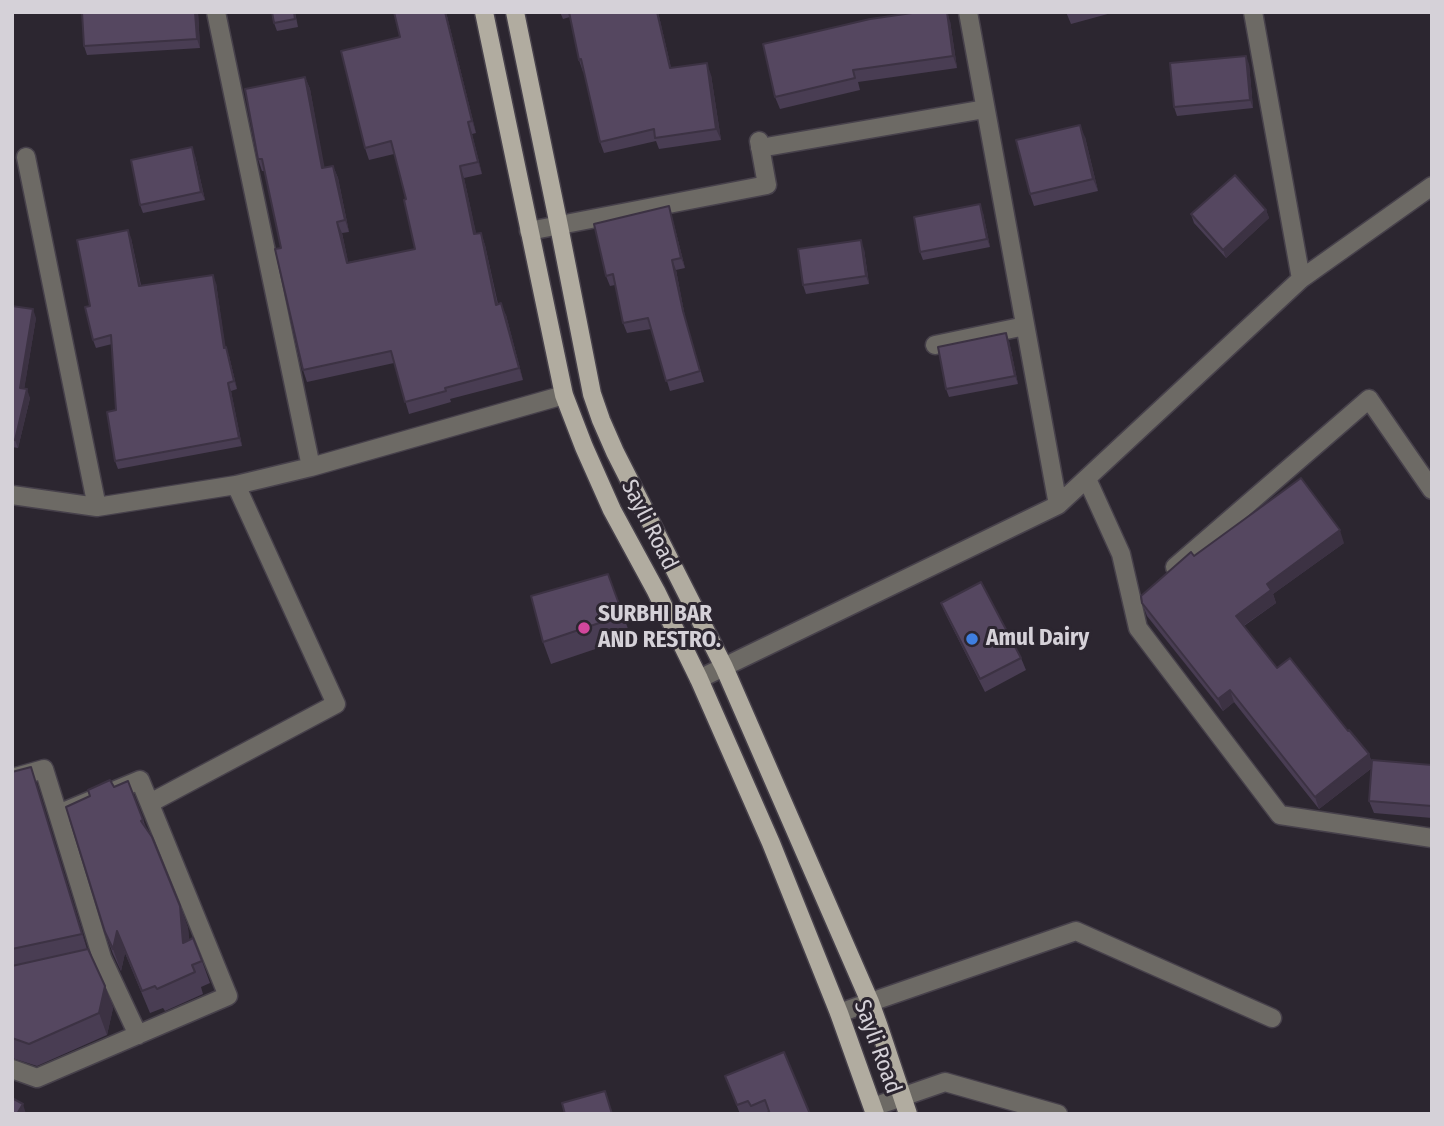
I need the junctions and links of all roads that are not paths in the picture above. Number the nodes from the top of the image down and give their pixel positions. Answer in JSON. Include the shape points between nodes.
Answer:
{"nodes":[{"id":1,"x":216,"y":12,"type":"edge"},
{"id":2,"x":484,"y":12,"type":"edge"},
{"id":3,"x":515,"y":12,"type":"edge"},
{"id":4,"x":968,"y":12,"type":"edge"},
{"id":5,"x":1253,"y":12,"type":"edge"},
{"id":6,"x":985,"y":109,"type":"junction"},
{"id":7,"x":26,"y":156,"type":"dead end"},
{"id":8,"x":1432,"y":186,"type":"edge"},
{"id":9,"x":559,"y":226,"type":"junction"},
{"id":10,"x":529,"y":231,"type":"junction"},
{"id":11,"x":1301,"y":279,"type":"junction"},
{"id":12,"x":1026,"y":326,"type":"junction"},
{"id":13,"x":935,"y":345,"type":"dead end"},
{"id":14,"x":564,"y":395,"type":"junction"},
{"id":15,"x":311,"y":467,"type":"junction"},
{"id":16,"x":1087,"y":479,"type":"junction"},
{"id":17,"x":236,"y":485,"type":"junction"},
{"id":18,"x":1432,"y":490,"type":"edge"},
{"id":19,"x":12,"y":495,"type":"edge"},
{"id":20,"x":1058,"y":505,"type":"junction"},
{"id":21,"x":97,"y":507,"type":"junction"},
{"id":22,"x":1163,"y":577,"type":"edge"},
{"id":23,"x":724,"y":667,"type":"junction"},
{"id":24,"x":699,"y":679,"type":"junction"},
{"id":25,"x":12,"y":778,"type":"edge"},
{"id":26,"x":150,"y":803,"type":"junction"},
{"id":27,"x":58,"y":814,"type":"junction"},
{"id":28,"x":1432,"y":838,"type":"edge"},
{"id":29,"x":870,"y":1002,"type":"junction"},
{"id":30,"x":839,"y":1013,"type":"junction"},
{"id":31,"x":1272,"y":1017,"type":"dead end"},
{"id":32,"x":138,"y":1035,"type":"junction"},
{"id":33,"x":12,"y":1069,"type":"edge"},
{"id":34,"x":905,"y":1105,"type":"edge"},
{"id":35,"x":874,"y":1110,"type":"edge"},
{"id":36,"x":1058,"y":1114,"type":"edge"}],
"edges":[{"from":1,"to":15,"type":"street"},
{"from":2,"to":10,"type":"main road","name":"Sayli Road"},
{"from":3,"to":9,"type":"main road"},
{"from":4,"to":6,"type":"street"},
{"from":5,"to":11,"type":"street"},
{"from":6,"to":9,"type":"street","via":[[760,145],[767,185]]},
{"from":6,"to":12,"type":"street"},
{"from":7,"to":21,"type":"street"},
{"from":8,"to":11,"type":"street"},
{"from":9,"to":10,"type":"street"},
{"from":9,"to":23,"type":"main road","via":[[601,421]]},
{"from":10,"to":14,"type":"main road","name":"Sayli Road"},
{"from":11,"to":16,"type":"street"},
{"from":12,"to":13,"type":"street"},
{"from":12,"to":20,"type":"street"},
{"from":14,"to":15,"type":"street"},
{"from":14,"to":24,"type":"main road","name":"Sayli Road","via":[[612,510]]},
{"from":15,"to":17,"type":"street"},
{"from":16,"to":20,"type":"street"},
{"from":16,"to":28,"type":"street","via":[[1138,599],[1138,628],[1280,815]]},
{"from":17,"to":21,"type":"street"},
{"from":17,"to":26,"type":"street","via":[[336,704]]},
{"from":18,"to":22,"type":"street","via":[[1369,399]]},
{"from":19,"to":21,"type":"street"},
{"from":20,"to":23,"type":"street"},
{"from":23,"to":24,"type":"street"},
{"from":23,"to":29,"type":"main road"},
{"from":24,"to":30,"type":"main road","name":"Sayli Road"},
{"from":25,"to":27,"type":"street","via":[[44,769]]},
{"from":26,"to":27,"type":"street","via":[[141,780]]},
{"from":26,"to":32,"type":"street","via":[[228,996]]},
{"from":27,"to":32,"type":"street","via":[[95,960]]},
{"from":29,"to":30,"type":"street"},
{"from":29,"to":31,"type":"street","via":[[1076,932]]},
{"from":29,"to":34,"type":"main road"},
{"from":30,"to":35,"type":"main road","name":"Sayli Road"},
{"from":32,"to":33,"type":"street","via":[[37,1078]]},
{"from":34,"to":35,"type":"street"},
{"from":34,"to":36,"type":"street","via":[[946,1082]]}]}
